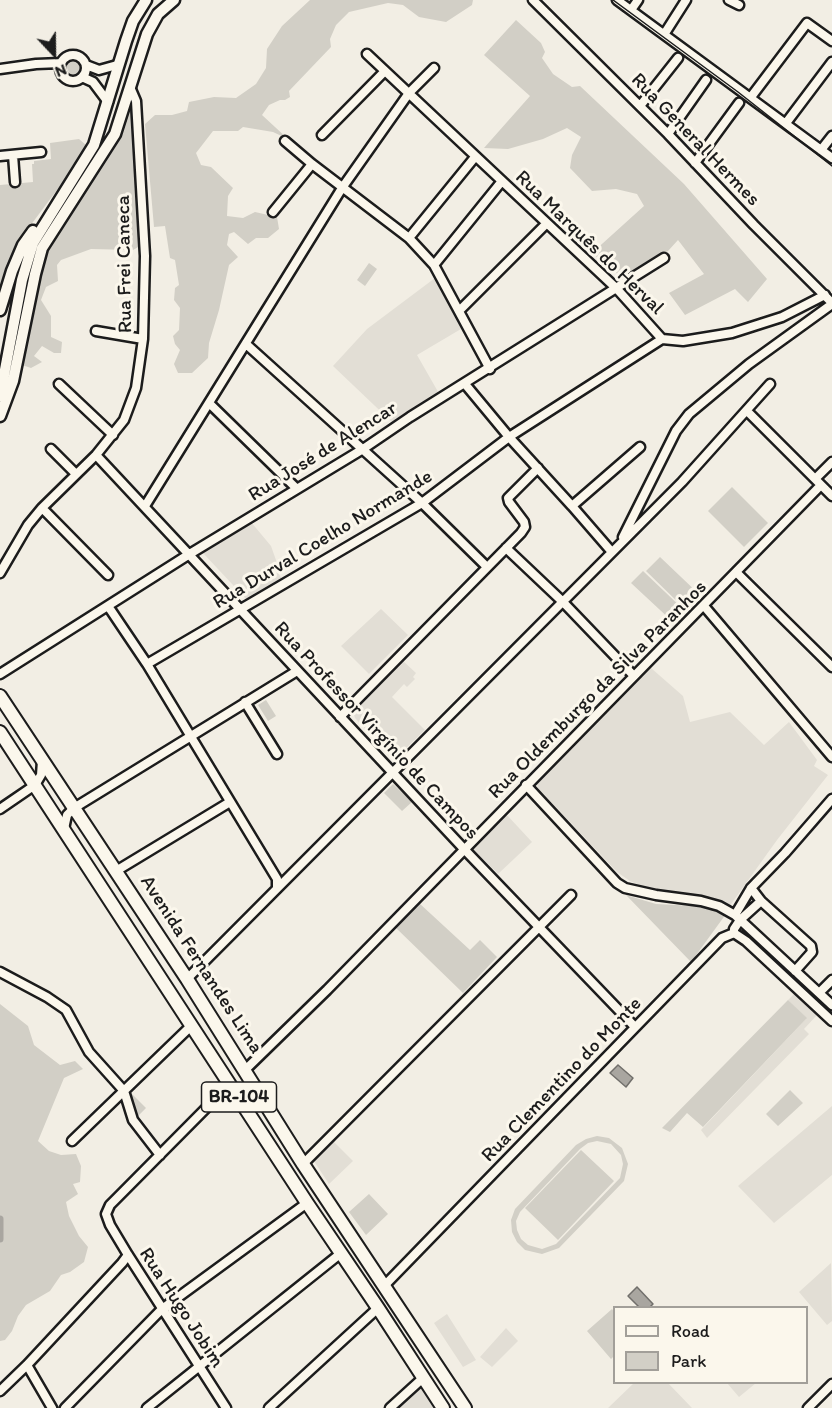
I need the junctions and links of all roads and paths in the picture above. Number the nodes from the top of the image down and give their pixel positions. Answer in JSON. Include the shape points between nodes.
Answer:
{"nodes":[{"id":1,"x":146,"y":0,"type":"edge"},
{"id":2,"x":174,"y":0,"type":"edge"},
{"id":3,"x":533,"y":0,"type":"edge"},
{"id":4,"x":617,"y":0,"type":"edge"},
{"id":5,"x":638,"y":0,"type":"edge"},
{"id":6,"x":686,"y":0,"type":"edge"},
{"id":7,"x":729,"y":0,"type":"edge"},
{"id":8,"x":739,"y":5,"type":"dead end"},
{"id":9,"x":631,"y":10,"type":"junction"},
{"id":10,"x":665,"y":33,"type":"junction"},
{"id":11,"x":126,"y":41,"type":"junction"},
{"id":12,"x":832,"y":41,"type":"edge"},
{"id":13,"x":367,"y":54,"type":"dead end"},
{"id":14,"x":678,"y":58,"type":"dead end"},
{"id":15,"x":832,"y":62,"type":"edge"},
{"id":16,"x":61,"y":63,"type":"junction"},
{"id":17,"x":86,"y":65,"type":"junction"},
{"id":18,"x":117,"y":65,"type":"junction"},
{"id":19,"x":434,"y":68,"type":"dead end"},
{"id":20,"x":0,"y":69,"type":"edge"},
{"id":21,"x":385,"y":71,"type":"junction"},
{"id":22,"x":82,"y":77,"type":"junction"},
{"id":23,"x":706,"y":80,"type":"dead end"},
{"id":24,"x":130,"y":87,"type":"junction"},
{"id":25,"x":409,"y":93,"type":"junction"},
{"id":26,"x":751,"y":97,"type":"junction"},
{"id":27,"x":108,"y":102,"type":"junction"},
{"id":28,"x":739,"y":104,"type":"dead end"},
{"id":29,"x":640,"y":106,"type":"junction"},
{"id":30,"x":786,"y":123,"type":"junction"},
{"id":31,"x":668,"y":134,"type":"junction"},
{"id":32,"x":322,"y":135,"type":"dead end"},
{"id":33,"x":832,"y":136,"type":"edge"},
{"id":34,"x":285,"y":141,"type":"dead end"},
{"id":35,"x":821,"y":150,"type":"junction"},
{"id":36,"x":41,"y":152,"type":"dead end"},
{"id":37,"x":13,"y":155,"type":"junction"},
{"id":38,"x":0,"y":156,"type":"edge"},
{"id":39,"x":475,"y":157,"type":"junction"},
{"id":40,"x":832,"y":158,"type":"edge"},
{"id":41,"x":695,"y":163,"type":"junction"},
{"id":42,"x":312,"y":164,"type":"junction"},
{"id":43,"x":502,"y":181,"type":"junction"},
{"id":44,"x":15,"y":182,"type":"dead end"},
{"id":45,"x":342,"y":188,"type":"junction"},
{"id":46,"x":55,"y":206,"type":"junction"},
{"id":47,"x":273,"y":212,"type":"dead end"},
{"id":48,"x":546,"y":224,"type":"junction"},
{"id":49,"x":409,"y":238,"type":"junction"},
{"id":50,"x":664,"y":258,"type":"dead end"},
{"id":51,"x":434,"y":265,"type":"junction"},
{"id":52,"x":617,"y":289,"type":"junction"},
{"id":53,"x":825,"y":295,"type":"junction"},
{"id":54,"x":832,"y":304,"type":"edge"},
{"id":55,"x":0,"y":310,"type":"edge"},
{"id":56,"x":459,"y":311,"type":"junction"},
{"id":57,"x":793,"y":312,"type":"junction"},
{"id":58,"x":804,"y":325,"type":"junction"},
{"id":59,"x":96,"y":331,"type":"dead end"},
{"id":60,"x":143,"y":339,"type":"junction"},
{"id":61,"x":662,"y":339,"type":"junction"},
{"id":62,"x":246,"y":344,"type":"junction"},
{"id":63,"x":490,"y":369,"type":"junction"},
{"id":64,"x":13,"y":381,"type":"junction"},
{"id":65,"x":59,"y":384,"type":"dead end"},
{"id":66,"x":465,"y":384,"type":"junction"},
{"id":67,"x":770,"y":384,"type":"dead end"},
{"id":68,"x":0,"y":396,"type":"edge"},
{"id":69,"x":209,"y":403,"type":"junction"},
{"id":70,"x":747,"y":411,"type":"junction"},
{"id":71,"x":0,"y":416,"type":"edge"},
{"id":72,"x":0,"y":428,"type":"edge"},
{"id":73,"x":113,"y":435,"type":"junction"},
{"id":74,"x":509,"y":437,"type":"junction"},
{"id":75,"x":640,"y":447,"type":"dead end"},
{"id":76,"x":51,"y":449,"type":"dead end"},
{"id":77,"x":363,"y":449,"type":"junction"},
{"id":78,"x":96,"y":455,"type":"junction"},
{"id":79,"x":832,"y":462,"type":"edge"},
{"id":80,"x":538,"y":468,"type":"junction"},
{"id":81,"x":76,"y":474,"type":"junction"},
{"id":82,"x":818,"y":482,"type":"junction"},
{"id":83,"x":296,"y":488,"type":"junction"},
{"id":84,"x":832,"y":496,"type":"edge"},
{"id":85,"x":422,"y":503,"type":"junction"},
{"id":86,"x":145,"y":506,"type":"junction"},
{"id":87,"x":572,"y":506,"type":"junction"},
{"id":88,"x":42,"y":508,"type":"junction"},
{"id":89,"x":621,"y":543,"type":"junction"},
{"id":90,"x":506,"y":548,"type":"junction"},
{"id":91,"x":611,"y":551,"type":"junction"},
{"id":92,"x":188,"y":555,"type":"junction"},
{"id":93,"x":487,"y":567,"type":"junction"},
{"id":94,"x":736,"y":572,"type":"junction"},
{"id":95,"x":0,"y":573,"type":"edge"},
{"id":96,"x":108,"y":575,"type":"dead end"},
{"id":97,"x":563,"y":602,"type":"junction"},
{"id":98,"x":108,"y":606,"type":"junction"},
{"id":99,"x":704,"y":606,"type":"junction"},
{"id":100,"x":241,"y":609,"type":"junction"},
{"id":101,"x":147,"y":664,"type":"junction"},
{"id":102,"x":832,"y":667,"type":"edge"},
{"id":103,"x":297,"y":671,"type":"junction"},
{"id":104,"x":0,"y":674,"type":"edge"},
{"id":105,"x":633,"y":675,"type":"junction"},
{"id":106,"x":0,"y":696,"type":"edge"},
{"id":107,"x":245,"y":702,"type":"junction"},
{"id":108,"x":340,"y":717,"type":"junction"},
{"id":109,"x":0,"y":732,"type":"edge"},
{"id":110,"x":190,"y":738,"type":"junction"},
{"id":111,"x":277,"y":754,"type":"dead end"},
{"id":112,"x":832,"y":758,"type":"edge"},
{"id":113,"x":42,"y":761,"type":"junction"},
{"id":114,"x":392,"y":772,"type":"junction"},
{"id":115,"x":35,"y":785,"type":"junction"},
{"id":116,"x":526,"y":785,"type":"junction"},
{"id":117,"x":832,"y":799,"type":"edge"},
{"id":118,"x":230,"y":802,"type":"junction"},
{"id":119,"x":74,"y":808,"type":"junction"},
{"id":120,"x":0,"y":809,"type":"edge"},
{"id":121,"x":64,"y":830,"type":"junction"},
{"id":122,"x":464,"y":849,"type":"junction"},
{"id":123,"x":116,"y":871,"type":"junction"},
{"id":124,"x":277,"y":879,"type":"junction"},
{"id":125,"x":287,"y":879,"type":"junction"},
{"id":126,"x":277,"y":888,"type":"junction"},
{"id":127,"x":751,"y":888,"type":"junction"},
{"id":128,"x":571,"y":895,"type":"dead end"},
{"id":129,"x":761,"y":901,"type":"junction"},
{"id":130,"x":737,"y":918,"type":"junction"},
{"id":131,"x":539,"y":926,"type":"junction"},
{"id":132,"x":734,"y":933,"type":"junction"},
{"id":133,"x":795,"y":971,"type":"junction"},
{"id":134,"x":0,"y":972,"type":"edge"},
{"id":135,"x":188,"y":979,"type":"junction"},
{"id":136,"x":832,"y":980,"type":"edge"},
{"id":137,"x":819,"y":993,"type":"junction"},
{"id":138,"x":832,"y":1005,"type":"edge"},
{"id":139,"x":832,"y":1021,"type":"edge"},
{"id":140,"x":192,"y":1025,"type":"junction"},
{"id":141,"x":635,"y":1027,"type":"junction"},
{"id":142,"x":245,"y":1070,"type":"junction"},
{"id":143,"x":230,"y":1084,"type":"junction"},
{"id":144,"x":124,"y":1091,"type":"junction"},
{"id":145,"x":111,"y":1102,"type":"junction"},
{"id":146,"x":127,"y":1107,"type":"junction"},
{"id":147,"x":72,"y":1141,"type":"dead end"},
{"id":148,"x":159,"y":1155,"type":"junction"},
{"id":149,"x":303,"y":1164,"type":"junction"},
{"id":150,"x":307,"y":1203,"type":"junction"},
{"id":151,"x":341,"y":1253,"type":"junction"},
{"id":152,"x":130,"y":1258,"type":"junction"},
{"id":153,"x":385,"y":1285,"type":"junction"},
{"id":154,"x":378,"y":1308,"type":"junction"},
{"id":155,"x":162,"y":1309,"type":"junction"},
{"id":156,"x":27,"y":1365,"type":"junction"},
{"id":157,"x":199,"y":1366,"type":"junction"},
{"id":158,"x":423,"y":1378,"type":"junction"},
{"id":159,"x":832,"y":1385,"type":"edge"},
{"id":160,"x":0,"y":1391,"type":"edge"},
{"id":161,"x":52,"y":1408,"type":"edge"},
{"id":162,"x":65,"y":1408,"type":"edge"},
{"id":163,"x":147,"y":1408,"type":"edge"},
{"id":164,"x":226,"y":1408,"type":"edge"},
{"id":165,"x":269,"y":1408,"type":"edge"},
{"id":166,"x":390,"y":1408,"type":"edge"},
{"id":167,"x":443,"y":1408,"type":"edge"},
{"id":168,"x":465,"y":1408,"type":"edge"},
{"id":169,"x":808,"y":1408,"type":"edge"}],
"edges":[{"from":1,"to":11,"type":"main road"},
{"from":2,"to":24,"type":"main road","via":[[152,22]]},
{"from":3,"to":29,"type":"street","name":"Rua General Hermes"},
{"from":4,"to":9,"type":"street"},
{"from":5,"to":9,"type":"street"},
{"from":6,"to":10,"type":"street"},
{"from":7,"to":8,"type":"street"},
{"from":9,"to":10,"type":"street"},
{"from":10,"to":26,"type":"street"},
{"from":11,"to":18,"type":"main road"},
{"from":11,"to":24,"type":"main road","via":[[120,70]]},
{"from":12,"to":26,"type":"street","via":[[807,23]]},
{"from":13,"to":21,"type":"street","name":"Rua Marquês do Herval"},
{"from":14,"to":29,"type":"street"},
{"from":15,"to":30,"type":"street"},
{"from":16,"to":17,"type":"street","via":[[74,55]]},
{"from":16,"to":20,"type":"street"},
{"from":16,"to":22,"type":"street","via":[[66,79],[75,81]]},
{"from":17,"to":18,"type":"street","via":[[99,70]]},
{"from":17,"to":22,"type":"street"},
{"from":18,"to":27,"type":"main road"},
{"from":19,"to":25,"type":"street"},
{"from":21,"to":25,"type":"street","name":"Rua Marquês do Herval"},
{"from":21,"to":32,"type":"street"},
{"from":22,"to":27,"type":"street","via":[[96,85]]},
{"from":23,"to":31,"type":"street"},
{"from":24,"to":60,"type":"street","name":"Rua Frei Caneca","via":[[136,101],[145,256]]},
{"from":24,"to":64,"type":"main road","via":[[106,150],[42,248]]},
{"from":25,"to":39,"type":"street","name":"Rua Marquês do Herval","via":[[464,142]]},
{"from":25,"to":45,"type":"street"},
{"from":26,"to":30,"type":"street"},
{"from":27,"to":46,"type":"main road","via":[[94,146]]},
{"from":28,"to":41,"type":"street"},
{"from":29,"to":31,"type":"street","name":"Rua General Hermes"},
{"from":30,"to":35,"type":"street"},
{"from":31,"to":41,"type":"street","name":"Rua General Hermes"},
{"from":33,"to":35,"type":"street"},
{"from":34,"to":42,"type":"street"},
{"from":35,"to":40,"type":"street"},
{"from":36,"to":37,"type":"street"},
{"from":37,"to":38,"type":"street"},
{"from":37,"to":44,"type":"street"},
{"from":39,"to":43,"type":"street","name":"Rua Marquês do Herval"},
{"from":39,"to":49,"type":"street"},
{"from":41,"to":53,"type":"street","name":"Rua General Hermes"},
{"from":42,"to":45,"type":"street"},
{"from":42,"to":47,"type":"street"},
{"from":43,"to":48,"type":"street","name":"Rua Marquês do Herval"},
{"from":43,"to":51,"type":"street"},
{"from":45,"to":49,"type":"street"},
{"from":45,"to":62,"type":"street"},
{"from":46,"to":55,"type":"main road","via":[[23,245]]},
{"from":46,"to":68,"type":"main road","via":[[27,259]]},
{"from":48,"to":52,"type":"street","name":"Rua Marquês do Herval"},
{"from":48,"to":56,"type":"street"},
{"from":49,"to":51,"type":"street"},
{"from":50,"to":52,"type":"street","name":"Rua José de Alencar"},
{"from":51,"to":56,"type":"street"},
{"from":52,"to":61,"type":"street","name":"Rua Marquês do Herval"},
{"from":52,"to":63,"type":"street","name":"Rua José de Alencar"},
{"from":53,"to":54,"type":"street","name":"Rua General Hermes"},
{"from":53,"to":57,"type":"street","name":"Rua Marquês do Herval"},
{"from":54,"to":58,"type":"street"},
{"from":56,"to":63,"type":"street"},
{"from":57,"to":58,"type":"street"},
{"from":57,"to":61,"type":"street","name":"Rua Marquês do Herval","via":[[720,336],[683,341]]},
{"from":58,"to":89,"type":"street","via":[[689,414],[676,431]]},
{"from":59,"to":60,"type":"street"},
{"from":60,"to":73,"type":"street","name":"Rua Frei Caneca","via":[[131,406]]},
{"from":61,"to":74,"type":"street","name":"Rua Durval Coelho Normande"},
{"from":62,"to":69,"type":"street"},
{"from":62,"to":77,"type":"street"},
{"from":63,"to":66,"type":"street","name":"Rua José de Alencar"},
{"from":64,"to":71,"type":"main road"},
{"from":64,"to":72,"type":"main road"},
{"from":65,"to":73,"type":"street"},
{"from":66,"to":74,"type":"street"},
{"from":66,"to":77,"type":"street","name":"Rua José de Alencar"},
{"from":67,"to":70,"type":"street"},
{"from":69,"to":83,"type":"street"},
{"from":69,"to":86,"type":"street"},
{"from":70,"to":82,"type":"street"},
{"from":70,"to":89,"type":"street"},
{"from":73,"to":78,"type":"street","name":"Rua Frei Caneca"},
{"from":74,"to":80,"type":"street"},
{"from":74,"to":85,"type":"street","name":"Rua Durval Coelho Normande"},
{"from":75,"to":87,"type":"street"},
{"from":76,"to":81,"type":"street"},
{"from":77,"to":83,"type":"street","name":"Rua José de Alencar"},
{"from":77,"to":85,"type":"street"},
{"from":78,"to":81,"type":"street","name":"Rua Frei Caneca"},
{"from":78,"to":86,"type":"street","name":"Rua Professor Virgínio de Campos"},
{"from":79,"to":82,"type":"street","name":"Rua Oldemburgo da Silva Paranhos"},
{"from":80,"to":87,"type":"street"},
{"from":80,"to":90,"type":"street","via":[[508,498],[525,527]]},
{"from":81,"to":88,"type":"street","name":"Rua Frei Caneca"},
{"from":82,"to":84,"type":"street"},
{"from":82,"to":94,"type":"street","name":"Rua Oldemburgo da Silva Paranhos"},
{"from":83,"to":92,"type":"street","name":"Rua José de Alencar"},
{"from":85,"to":93,"type":"street"},
{"from":85,"to":100,"type":"street","name":"Rua Durval Coelho Normande"},
{"from":86,"to":92,"type":"street","name":"Rua Professor Virgínio de Campos"},
{"from":87,"to":91,"type":"street"},
{"from":88,"to":95,"type":"street","name":"Rua Frei Caneca"},
{"from":88,"to":96,"type":"street"},
{"from":89,"to":91,"type":"street"},
{"from":90,"to":93,"type":"street"},
{"from":90,"to":97,"type":"street"},
{"from":91,"to":97,"type":"street"},
{"from":92,"to":98,"type":"street","name":"Rua José de Alencar"},
{"from":92,"to":100,"type":"street","name":"Rua Professor Virgínio de Campos"},
{"from":93,"to":108,"type":"street"},
{"from":94,"to":99,"type":"street","name":"Rua Oldemburgo da Silva Paranhos"},
{"from":94,"to":102,"type":"street"},
{"from":97,"to":105,"type":"street"},
{"from":97,"to":114,"type":"street"},
{"from":98,"to":101,"type":"street"},
{"from":98,"to":104,"type":"street","name":"Rua José de Alencar"},
{"from":99,"to":105,"type":"street","name":"Rua Oldemburgo da Silva Paranhos"},
{"from":99,"to":112,"type":"street"},
{"from":100,"to":101,"type":"street","name":"Rua Durval Coelho Normande"},
{"from":100,"to":103,"type":"street","name":"Rua Professor Virgínio de Campos"},
{"from":101,"to":110,"type":"street"},
{"from":103,"to":107,"type":"street"},
{"from":103,"to":108,"type":"street","name":"Rua Professor Virgínio de Campos"},
{"from":105,"to":116,"type":"street","name":"Rua Oldemburgo da Silva Paranhos"},
{"from":106,"to":113,"type":"highway","name":"Avenida Fernandes Lima","number":"BR-104"},
{"from":107,"to":110,"type":"street"},
{"from":107,"to":111,"type":"street"},
{"from":108,"to":114,"type":"street","name":"Rua Professor Virgínio de Campos"},
{"from":109,"to":115,"type":"highway","name":"Avenida Fernandes Lima","number":"BR-104"},
{"from":110,"to":118,"type":"street"},
{"from":110,"to":119,"type":"street"},
{"from":113,"to":115,"type":"street"},
{"from":113,"to":119,"type":"highway","name":"Avenida Fernandes Lima","number":"BR-104"},
{"from":114,"to":122,"type":"street","name":"Rua Professor Virgínio de Campos"},
{"from":114,"to":125,"type":"street"},
{"from":115,"to":120,"type":"street"},
{"from":115,"to":121,"type":"highway","name":"Avenida Fernandes Lima","number":"BR-104"},
{"from":116,"to":122,"type":"street","name":"Rua Oldemburgo da Silva Paranhos"},
{"from":116,"to":130,"type":"street","via":[[617,883],[656,895],[719,906]]},
{"from":117,"to":127,"type":"street"},
{"from":118,"to":123,"type":"street"},
{"from":118,"to":124,"type":"street"},
{"from":119,"to":121,"type":"street","via":[[67,815]]},
{"from":119,"to":123,"type":"highway","name":"Avenida Fernandes Lima","number":"BR-104"},
{"from":121,"to":140,"type":"highway","name":"Avenida Fernandes Lima","number":"BR-104"},
{"from":122,"to":131,"type":"street","name":"Rua Professor Virgínio de Campos"},
{"from":122,"to":142,"type":"street","name":"Rua Oldemburgo da Silva Paranhos"},
{"from":123,"to":135,"type":"highway","name":"Avenida Fernandes Lima","number":"BR-104"},
{"from":124,"to":125,"type":"street"},
{"from":124,"to":126,"type":"street"},
{"from":125,"to":126,"type":"street"},
{"from":126,"to":135,"type":"street"},
{"from":127,"to":129,"type":"street"},
{"from":127,"to":130,"type":"street"},
{"from":128,"to":131,"type":"street"},
{"from":129,"to":130,"type":"street","name":"Rua Clementino do Monte"},
{"from":129,"to":133,"type":"street","via":[[812,946],[812,952]]},
{"from":130,"to":132,"type":"street","name":"Rua Clementino do Monte"},
{"from":130,"to":133,"type":"street"},
{"from":131,"to":141,"type":"street","name":"Rua Professor Virgínio de Campos"},
{"from":131,"to":149,"type":"street"},
{"from":132,"to":139,"type":"street"},
{"from":132,"to":141,"type":"street","name":"Rua Clementino do Monte","via":[[722,938]]},
{"from":133,"to":137,"type":"street"},
{"from":134,"to":144,"type":"street","via":[[66,1010],[89,1052]]},
{"from":135,"to":142,"type":"highway","name":"Avenida Fernandes Lima","number":"BR-104"},
{"from":136,"to":137,"type":"street"},
{"from":137,"to":138,"type":"street"},
{"from":140,"to":143,"type":"highway","name":"Avenida Fernandes Lima","number":"BR-104"},
{"from":140,"to":144,"type":"street"},
{"from":141,"to":153,"type":"street","name":"Rua Clementino do Monte"},
{"from":142,"to":149,"type":"highway","name":"Avenida Fernandes Lima","number":"BR-104"},
{"from":143,"to":148,"type":"street"},
{"from":143,"to":150,"type":"highway","name":"Avenida Fernandes Lima","number":"BR-104"},
{"from":144,"to":145,"type":"street"},
{"from":144,"to":146,"type":"street"},
{"from":145,"to":146,"type":"street"},
{"from":145,"to":147,"type":"street"},
{"from":146,"to":148,"type":"street","via":[[136,1126]]},
{"from":148,"to":152,"type":"street","name":"Rua Hugo Jobim","via":[[110,1205],[106,1214]]},
{"from":149,"to":153,"type":"highway","name":"Avenida Fernandes Lima","number":"BR-104"},
{"from":150,"to":151,"type":"highway","name":"Avenida Fernandes Lima","number":"BR-104"},
{"from":150,"to":155,"type":"street"},
{"from":151,"to":154,"type":"highway","name":"Avenida Fernandes Lima","number":"BR-104"},
{"from":151,"to":157,"type":"street"},
{"from":152,"to":155,"type":"street","name":"Rua Hugo Jobim"},
{"from":152,"to":156,"type":"street"},
{"from":153,"to":168,"type":"highway","name":"Avenida Fernandes Lima","number":"BR-104"},
{"from":154,"to":158,"type":"highway","name":"Avenida Fernandes Lima","number":"BR-104"},
{"from":154,"to":165,"type":"street"},
{"from":155,"to":157,"type":"street","name":"Rua Hugo Jobim"},
{"from":155,"to":162,"type":"street"},
{"from":156,"to":160,"type":"street"},
{"from":156,"to":161,"type":"street"},
{"from":157,"to":163,"type":"street"},
{"from":157,"to":164,"type":"street","name":"Rua Hugo Jobim"},
{"from":158,"to":166,"type":"street"},
{"from":158,"to":167,"type":"highway","name":"Avenida Fernandes Lima","number":"BR-104"},
{"from":159,"to":169,"type":"street"}]}
